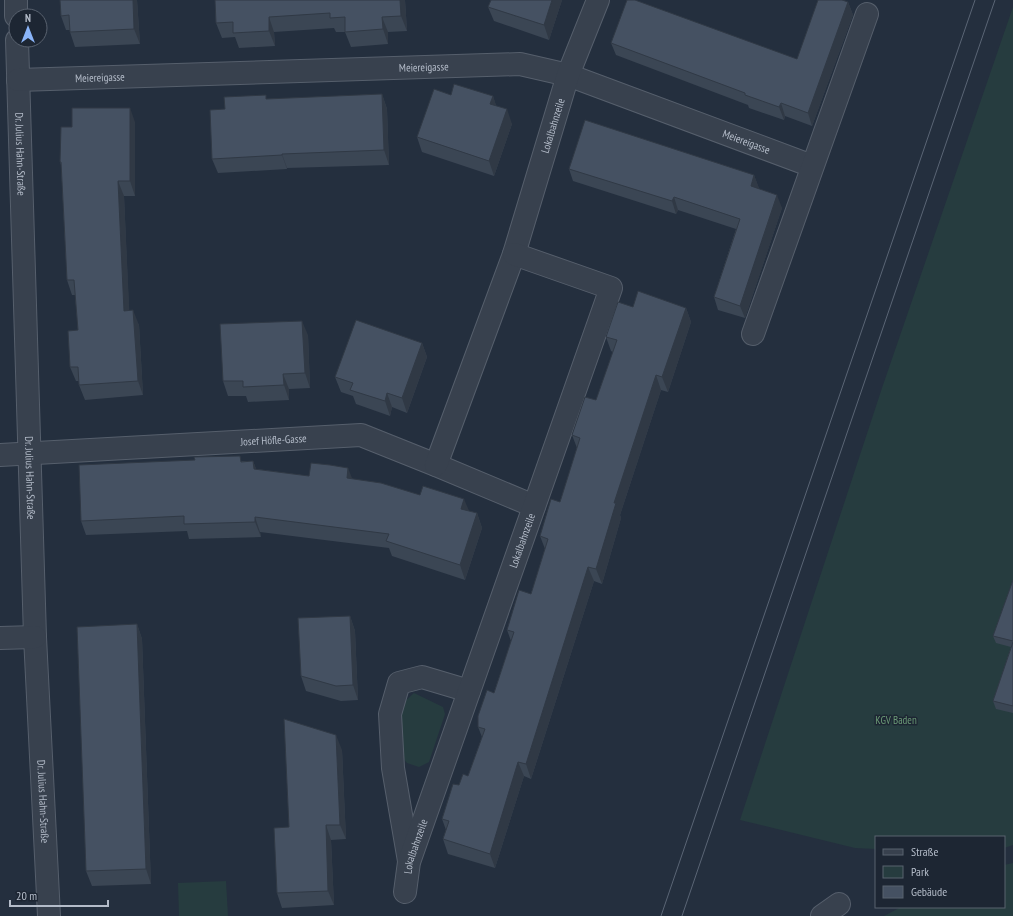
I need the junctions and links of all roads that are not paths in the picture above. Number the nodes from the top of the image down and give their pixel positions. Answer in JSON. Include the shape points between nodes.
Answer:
{"nodes":[{"id":1,"x":598,"y":0,"type":"edge"},
{"id":2,"x":867,"y":14,"type":"dead end"},
{"id":3,"x":17,"y":48,"type":"edge"},
{"id":4,"x":568,"y":75,"type":"junction"},
{"id":5,"x":18,"y":80,"type":"junction"},
{"id":6,"x":812,"y":166,"type":"junction"},
{"id":7,"x":514,"y":254,"type":"junction"},
{"id":8,"x":753,"y":334,"type":"dead end"},
{"id":9,"x":29,"y":454,"type":"junction"},
{"id":10,"x":0,"y":455,"type":"edge"},
{"id":11,"x":436,"y":465,"type":"junction"},
{"id":12,"x":534,"y":506,"type":"junction"},
{"id":13,"x":35,"y":637,"type":"junction"},
{"id":14,"x":0,"y":638,"type":"edge"},
{"id":15,"x":469,"y":691,"type":"junction"},
{"id":16,"x":409,"y":862,"type":"junction"},
{"id":17,"x":405,"y":892,"type":"dead end"},
{"id":18,"x":49,"y":916,"type":"edge"}],
"edges":[{"from":1,"to":4,"type":"street","name":"Lokalbahnzeile"},
{"from":2,"to":6,"type":"street"},
{"from":3,"to":5,"type":"street","name":"Dr. Julius Hahn-Straße"},
{"from":4,"to":5,"type":"street","name":"Meiereigasse","via":[[520,64]]},
{"from":4,"to":6,"type":"street","name":"Meiereigasse"},
{"from":4,"to":7,"type":"street","name":"Lokalbahnzeile"},
{"from":5,"to":9,"type":"street","name":"Dr. Julius Hahn-Straße"},
{"from":6,"to":8,"type":"street"},
{"from":7,"to":11,"type":"street","name":"Lokalbahnzeile"},
{"from":7,"to":12,"type":"street","name":"Lokalbahnzeile","via":[[611,288]]},
{"from":9,"to":10,"type":"street","name":"Josef Höfle-Gasse"},
{"from":9,"to":11,"type":"street","name":"Josef Höfle-Gasse","via":[[361,435]]},
{"from":9,"to":13,"type":"street","name":"Dr. Julius Hahn-Straße"},
{"from":11,"to":12,"type":"street","name":"Josef Höfle-Gasse"},
{"from":12,"to":15,"type":"street","name":"Lokalbahnzeile"},
{"from":13,"to":14,"type":"street"},
{"from":13,"to":18,"type":"street","name":"Dr. Julius Hahn-Straße"},
{"from":15,"to":16,"type":"street","name":"Lokalbahnzeile"},
{"from":15,"to":16,"type":"street","via":[[422,677],[399,683],[390,714],[393,761]]},
{"from":16,"to":17,"type":"street","name":"Lokalbahnzeile"}]}
